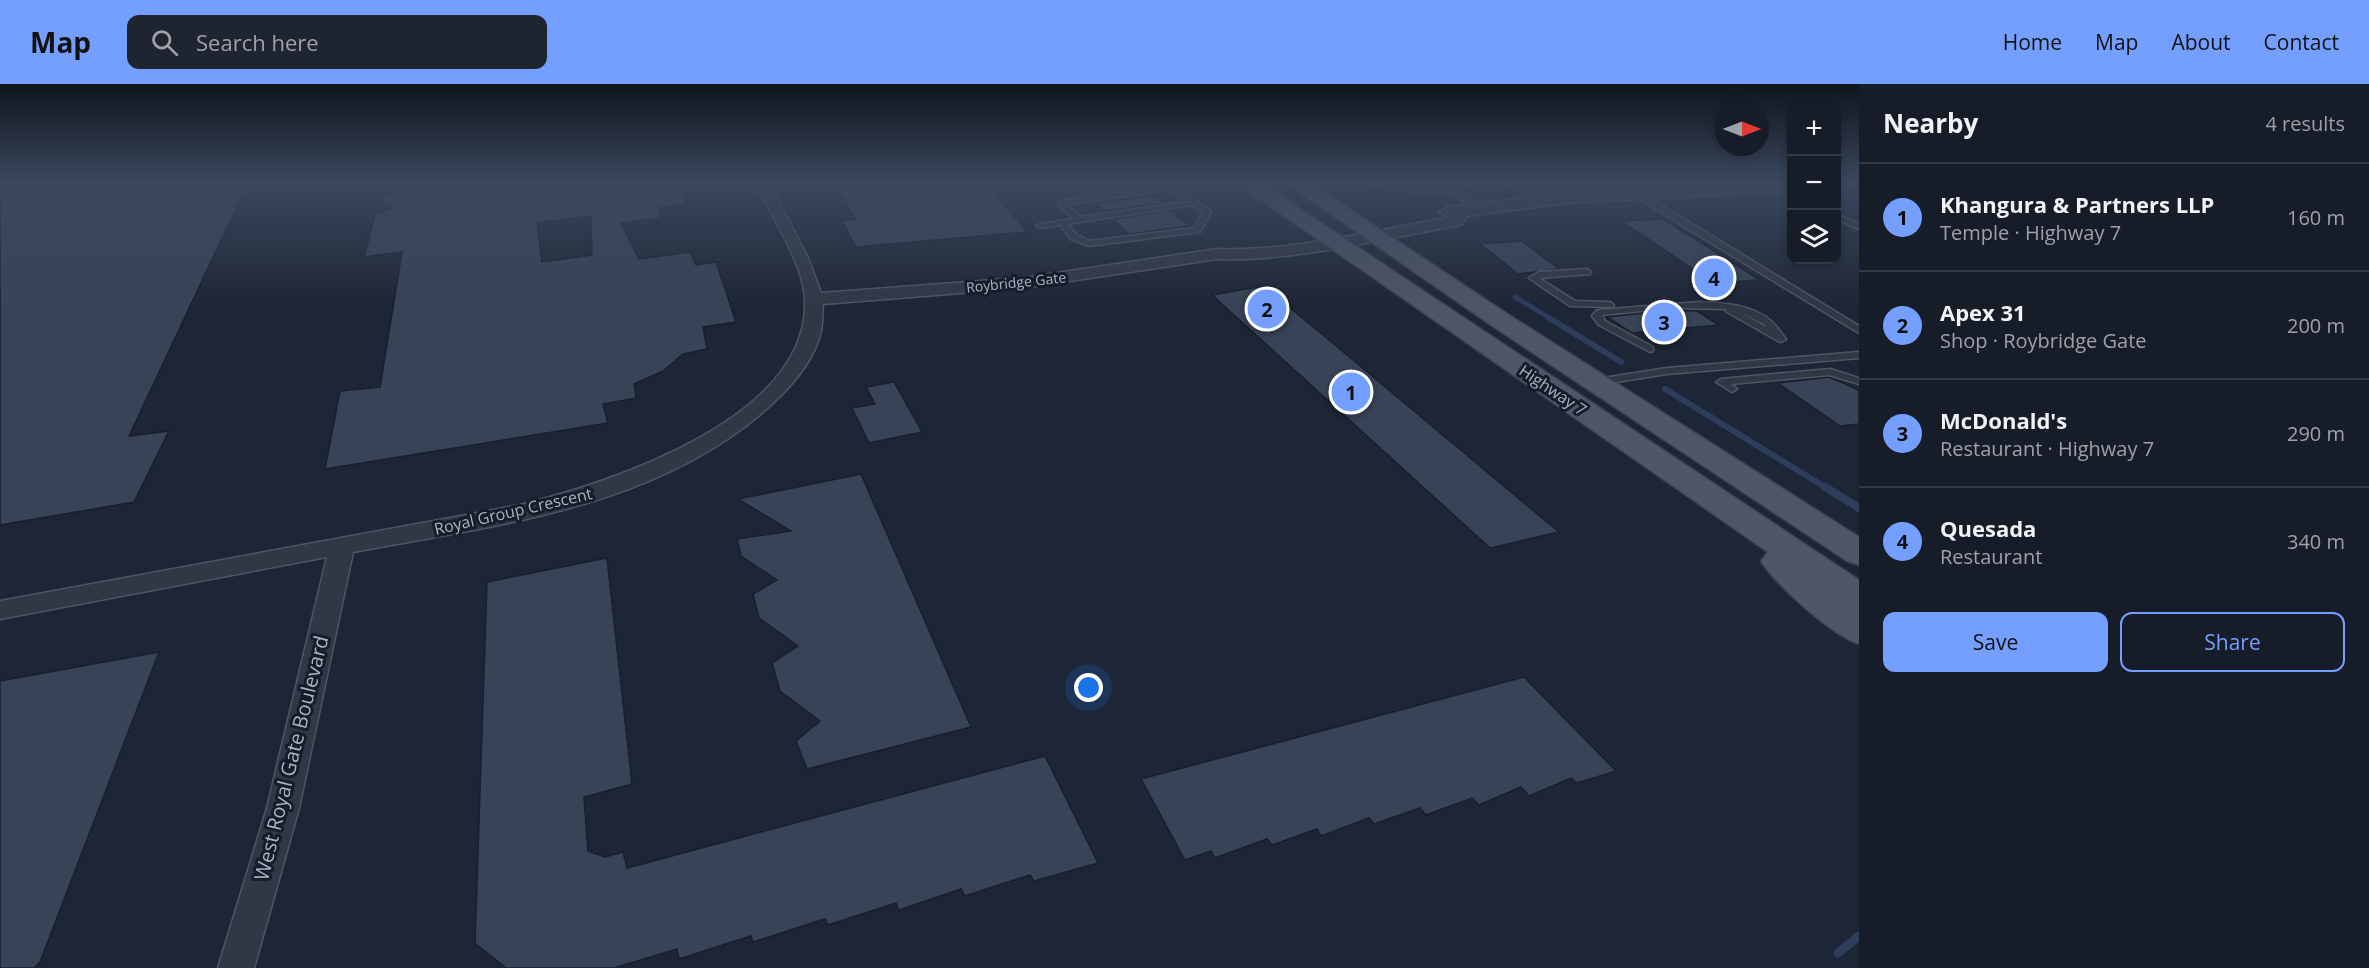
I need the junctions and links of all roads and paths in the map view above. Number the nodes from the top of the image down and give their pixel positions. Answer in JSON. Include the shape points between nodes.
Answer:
{"nodes":[{"id":1,"x":783,"y":224,"type":"edge"},
{"id":2,"x":1049,"y":224,"type":"edge"},
{"id":3,"x":1063,"y":224,"type":"edge"},
{"id":4,"x":1200,"y":224,"type":"edge"},
{"id":5,"x":1307,"y":224,"type":"edge"},
{"id":6,"x":1359,"y":224,"type":"edge"},
{"id":7,"x":1428,"y":224,"type":"edge"},
{"id":8,"x":1686,"y":224,"type":"edge"},
{"id":9,"x":1040,"y":226,"type":"dead end"},
{"id":10,"x":1369,"y":231,"type":"junction"},
{"id":11,"x":1326,"y":237,"type":"junction"},
{"id":12,"x":1587,"y":272,"type":"dead end"},
{"id":13,"x":1647,"y":295,"type":"dead end"},
{"id":14,"x":814,"y":299,"type":"junction"},
{"id":15,"x":1859,"y":330,"type":"edge"},
{"id":16,"x":1781,"y":339,"type":"dead end"},
{"id":17,"x":1650,"y":349,"type":"dead end"},
{"id":18,"x":1859,"y":355,"type":"edge"},
{"id":19,"x":1859,"y":381,"type":"edge"},
{"id":20,"x":1597,"y":382,"type":"junction"},
{"id":21,"x":1732,"y":389,"type":"dead end"},
{"id":22,"x":1720,"y":502,"type":"junction"},
{"id":23,"x":342,"y":547,"type":"junction"},
{"id":24,"x":1859,"y":553,"type":"edge"},
{"id":25,"x":1859,"y":597,"type":"edge"},
{"id":26,"x":0,"y":609,"type":"edge"},
{"id":27,"x":1859,"y":630,"type":"edge"},
{"id":28,"x":236,"y":968,"type":"edge"}],
"edges":[{"from":1,"to":14,"type":"street","name":"Royal Group Crescent"},
{"from":2,"to":9,"type":"lane"},
{"from":3,"to":4,"type":"lane","via":[[1074,237],[1089,244],[1197,230]]},
{"from":5,"to":11,"type":"main road","name":"Highway 7"},
{"from":6,"to":10,"type":"main road","name":"Highway 7"},
{"from":7,"to":10,"type":"street","name":"Roybridge Gate"},
{"from":8,"to":15,"type":"lane"},
{"from":10,"to":11,"type":"street","name":"Roybridge Gate"},
{"from":10,"to":20,"type":"main road","name":"Highway 7"},
{"from":11,"to":14,"type":"street","name":"Roybridge Gate","via":[[1240,255],[1217,254],[1023,282]]},
{"from":11,"to":22,"type":"main road","name":"Highway 7"},
{"from":12,"to":13,"type":"lane","via":[[1533,278],[1581,306],[1644,302]]},
{"from":14,"to":23,"type":"street","name":"Royal Group Crescent","via":[[805,350],[786,379],[743,419],[694,450],[583,497]]},
{"from":16,"to":17,"type":"lane","via":[[1717,305],[1597,316],[1602,323]]},
{"from":18,"to":20,"type":"lane","via":[[1666,371]]},
{"from":19,"to":21,"type":"lane","via":[[1830,372],[1721,382]]},
{"from":20,"to":24,"type":"main road","name":"Highway 7"},
{"from":22,"to":25,"type":"main road","name":"Highway 7"},
{"from":22,"to":27,"type":"main road","via":[[1797,581]]},
{"from":23,"to":26,"type":"street","name":"Royal Group Crescent"},
{"from":23,"to":28,"type":"street","name":"West Royal Gate Boulevard","via":[[283,808]]}]}
